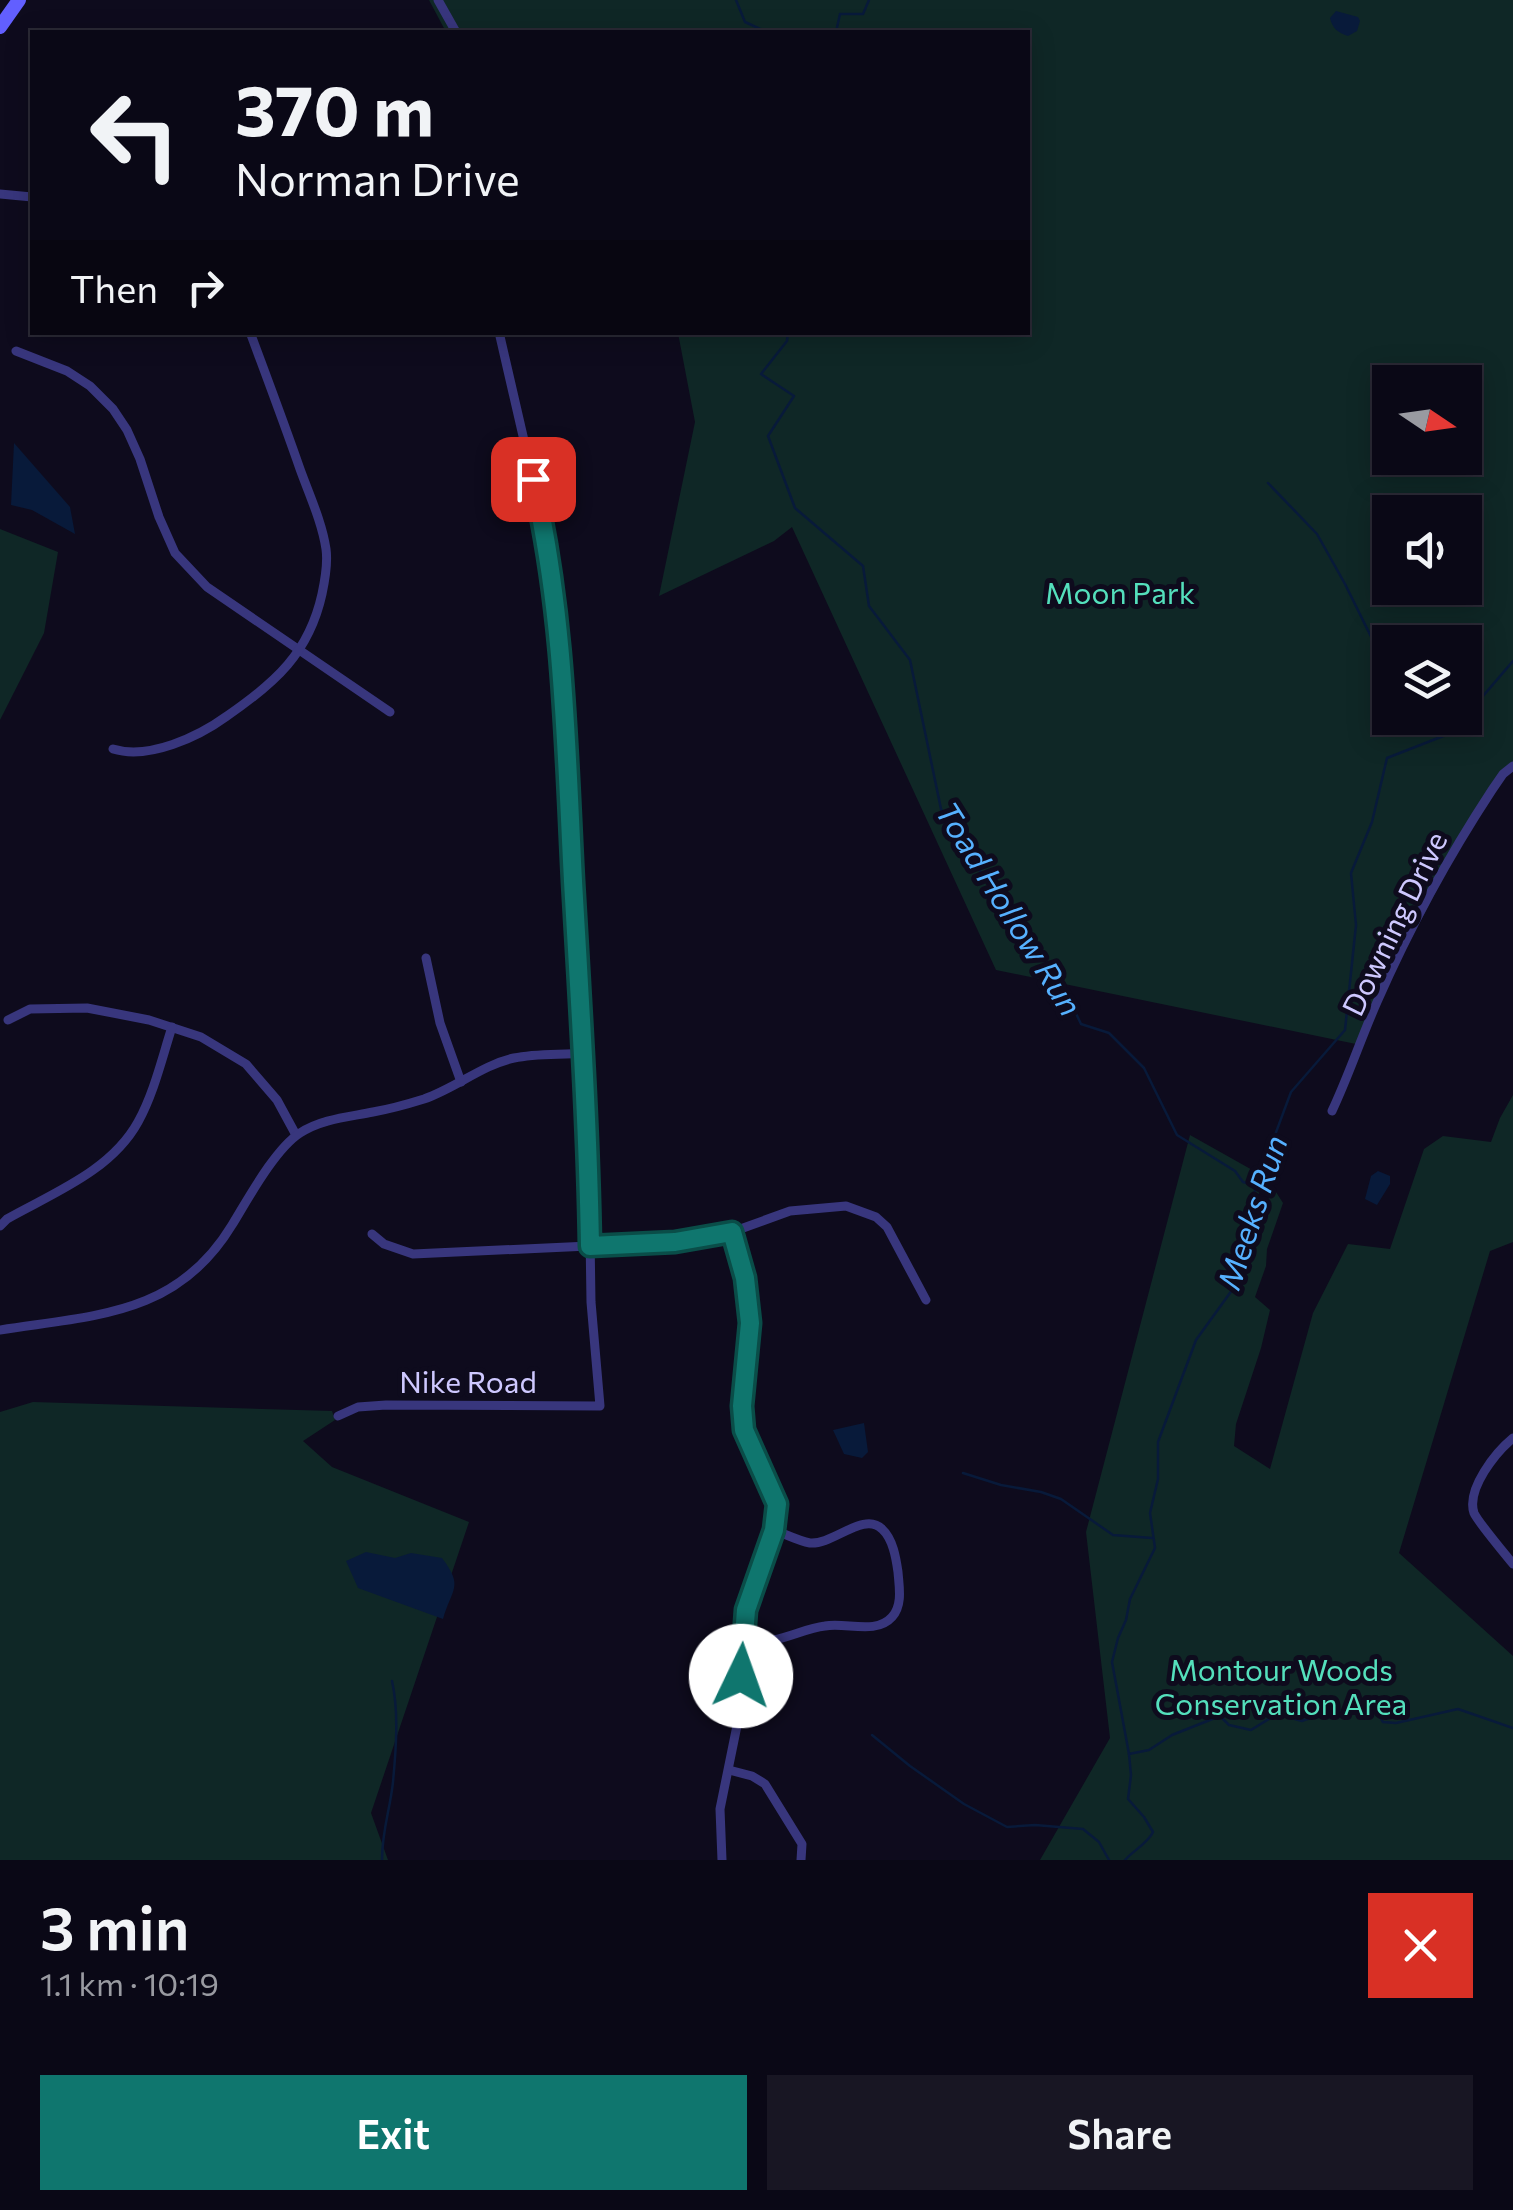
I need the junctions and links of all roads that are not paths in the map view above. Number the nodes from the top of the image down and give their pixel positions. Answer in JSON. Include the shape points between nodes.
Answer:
{"nodes":[{"id":1,"x":19,"y":0,"type":"edge"},
{"id":2,"x":438,"y":0,"type":"edge"},
{"id":3,"x":0,"y":26,"type":"edge"},
{"id":4,"x":455,"y":30,"type":"edge"},
{"id":5,"x":0,"y":194,"type":"edge"},
{"id":6,"x":30,"y":196,"type":"edge"},
{"id":7,"x":251,"y":335,"type":"edge"},
{"id":8,"x":499,"y":335,"type":"edge"},
{"id":9,"x":16,"y":351,"type":"dead end"},
{"id":10,"x":299,"y":651,"type":"junction"},
{"id":11,"x":390,"y":712,"type":"dead end"},
{"id":12,"x":113,"y":750,"type":"dead end"},
{"id":13,"x":1513,"y":766,"type":"edge"},
{"id":14,"x":426,"y":958,"type":"dead end"},
{"id":15,"x":8,"y":1020,"type":"dead end"},
{"id":16,"x":172,"y":1026,"type":"junction"},
{"id":17,"x":583,"y":1053,"type":"junction"},
{"id":18,"x":461,"y":1082,"type":"junction"},
{"id":19,"x":1332,"y":1111,"type":"dead end"},
{"id":20,"x":296,"y":1134,"type":"junction"},
{"id":21,"x":0,"y":1226,"type":"edge"},
{"id":22,"x":732,"y":1232,"type":"junction"},
{"id":23,"x":372,"y":1234,"type":"dead end"},
{"id":24,"x":590,"y":1246,"type":"junction"},
{"id":25,"x":926,"y":1300,"type":"dead end"},
{"id":26,"x":0,"y":1330,"type":"edge"},
{"id":27,"x":338,"y":1416,"type":"dead end"},
{"id":28,"x":1513,"y":1438,"type":"edge"},
{"id":29,"x":774,"y":1530,"type":"junction"},
{"id":30,"x":1513,"y":1564,"type":"edge"},
{"id":31,"x":742,"y":1640,"type":"junction"},
{"id":32,"x":729,"y":1770,"type":"junction"},
{"id":33,"x":722,"y":1860,"type":"edge"},
{"id":34,"x":801,"y":1860,"type":"edge"}],
"edges":[{"from":1,"to":3,"type":"main road"},
{"from":2,"to":4,"type":"street"},
{"from":5,"to":6,"type":"street"},
{"from":7,"to":10,"type":"street","via":[[326,550],[318,616]]},
{"from":8,"to":17,"type":"street","via":[[541,514],[560,646]]},
{"from":9,"to":10,"type":"street","via":[[67,370],[113,409],[140,459],[175,553],[207,587]]},
{"from":10,"to":11,"type":"street"},
{"from":10,"to":12,"type":"street","via":[[217,724],[167,748]]},
{"from":13,"to":19,"type":"street","name":"Downing Drive","via":[[1427,898]]},
{"from":14,"to":18,"type":"street"},
{"from":15,"to":16,"type":"street","via":[[30,1008],[87,1008]]},
{"from":16,"to":20,"type":"street","via":[[246,1064]]},
{"from":16,"to":21,"type":"street","via":[[138,1123],[115,1152]]},
{"from":17,"to":18,"type":"street","via":[[515,1058]]},
{"from":17,"to":24,"type":"street"},
{"from":18,"to":20,"type":"street","via":[[428,1098]]},
{"from":20,"to":26,"type":"street","via":[[221,1244],[160,1296],[122,1310]]},
{"from":22,"to":24,"type":"street"},
{"from":22,"to":25,"type":"street","via":[[790,1211],[846,1206],[887,1227]]},
{"from":22,"to":29,"type":"street","via":[[750,1323],[744,1430],[777,1504]]},
{"from":23,"to":24,"type":"street","via":[[413,1254]]},
{"from":24,"to":27,"type":"street","name":"Nike Road","via":[[600,1406],[386,1405]]},
{"from":28,"to":30,"type":"street","via":[[1478,1480],[1474,1496],[1474,1512]]},
{"from":29,"to":31,"type":"street"},
{"from":29,"to":31,"type":"street","via":[[810,1542],[862,1524],[882,1528],[893,1545],[900,1602],[883,1624],[828,1625],[770,1642]]},
{"from":31,"to":32,"type":"street","via":[[740,1711]]},
{"from":32,"to":33,"type":"street","via":[[720,1810]]},
{"from":32,"to":34,"type":"street","via":[[765,1784],[802,1844]]}]}
